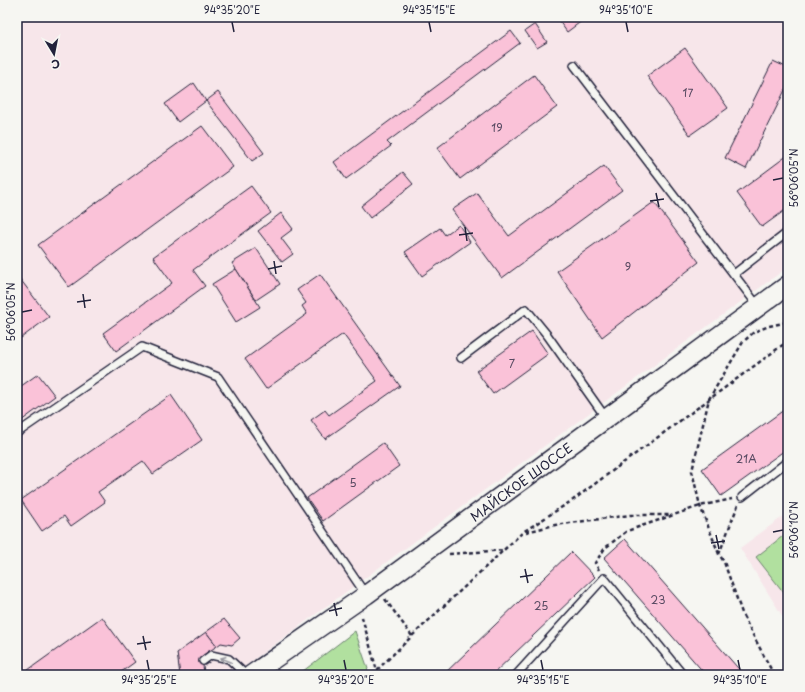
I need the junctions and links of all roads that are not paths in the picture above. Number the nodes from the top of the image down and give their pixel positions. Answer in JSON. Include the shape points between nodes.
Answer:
{"nodes":[{"id":1,"x":574,"y":65,"type":"dead end"},
{"id":2,"x":788,"y":232,"type":"edge"},
{"id":3,"x":734,"y":274,"type":"junction"},
{"id":4,"x":788,"y":284,"type":"edge"},
{"id":5,"x":758,"y":306,"type":"junction"},
{"id":6,"x":461,"y":358,"type":"dead end"},
{"id":7,"x":606,"y":418,"type":"junction"},
{"id":8,"x":17,"y":433,"type":"edge"},
{"id":9,"x":788,"y":461,"type":"edge"},
{"id":10,"x":742,"y":497,"type":"road end"},
{"id":11,"x":374,"y":595,"type":"junction"},
{"id":12,"x":203,"y":661,"type":"dead end"},
{"id":13,"x":246,"y":675,"type":"edge"},
{"id":14,"x":251,"y":675,"type":"edge"},
{"id":15,"x":516,"y":675,"type":"edge"},
{"id":16,"x":683,"y":675,"type":"edge"}],
"edges":[{"from":1,"to":3,"type":"lane"},
{"from":2,"to":3,"type":"lane"},
{"from":3,"to":5,"type":"lane"},
{"from":4,"to":5,"type":"street","name":"МАЙСКОЕ ШОССЕ"},
{"from":5,"to":7,"type":"street","name":"МАЙСКОЕ ШОССЕ"},
{"from":6,"to":7,"type":"lane","via":[[526,309]]},
{"from":7,"to":11,"type":"street","name":"МАЙСКОЕ ШОССЕ"},
{"from":8,"to":11,"type":"lane","via":[[142,347],[218,377]]},
{"from":9,"to":10,"type":"lane"},
{"from":11,"to":14,"type":"street","name":"МАЙСКОЕ ШОССЕ"},
{"from":13,"to":12,"type":"lane","one_way":true,"via":[[229,659],[211,655]]},
{"from":15,"to":16,"type":"lane","via":[[604,578]]}]}
